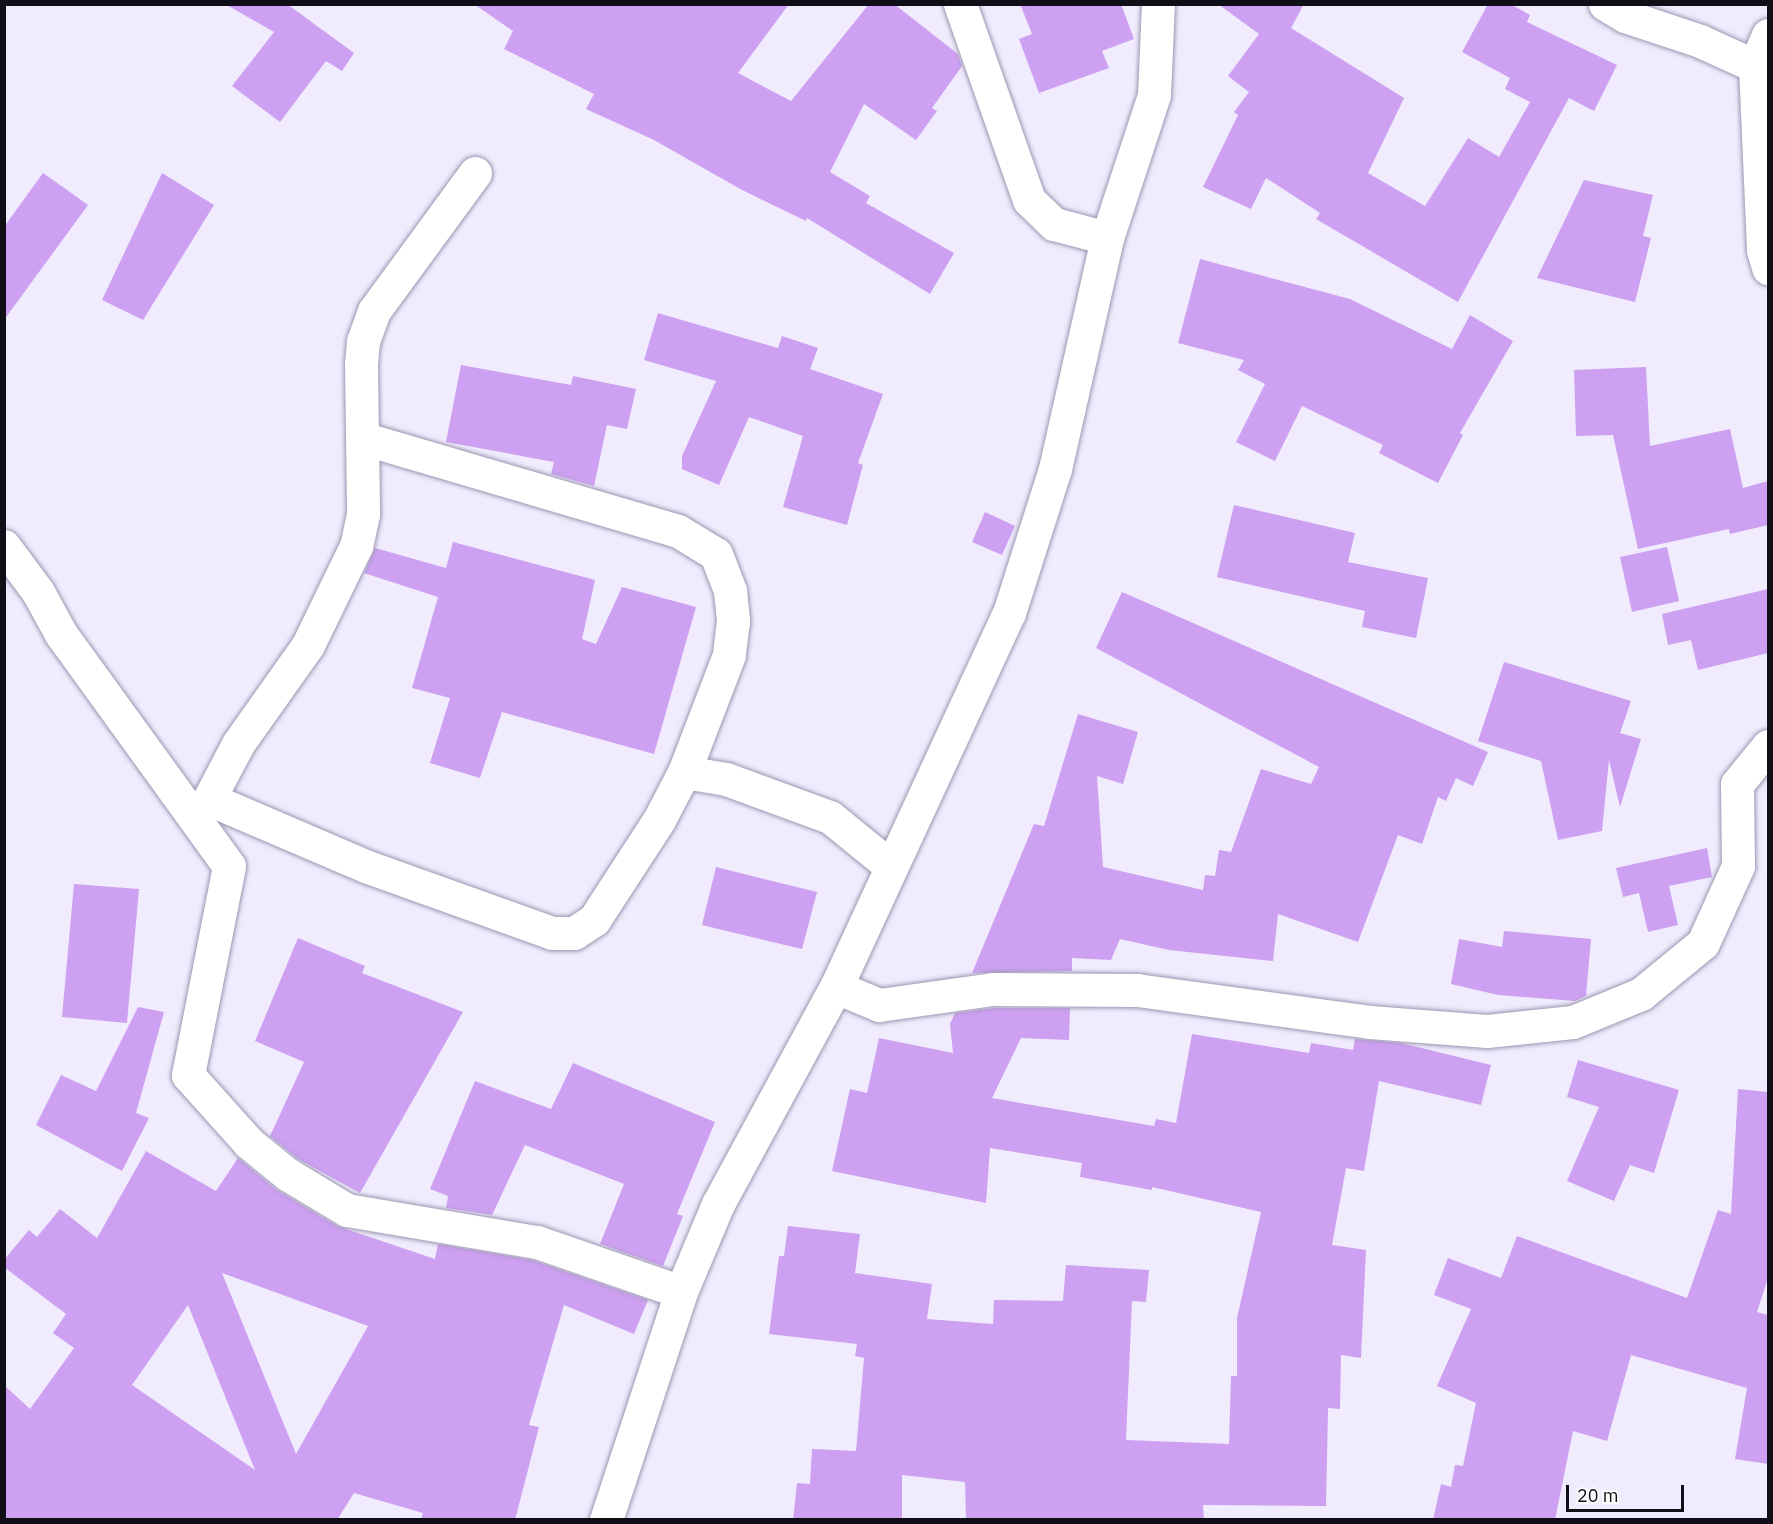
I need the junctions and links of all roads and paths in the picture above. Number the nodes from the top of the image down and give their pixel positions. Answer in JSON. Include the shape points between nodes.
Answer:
{"nodes":[{"id":1,"x":960,"y":4,"type":"edge"},
{"id":2,"x":1158,"y":4,"type":"edge"},
{"id":3,"x":1605,"y":4,"type":"edge"},
{"id":4,"x":1768,"y":35,"type":"edge"},
{"id":5,"x":1755,"y":66,"type":"junction"},
{"id":6,"x":475,"y":173,"type":"dead end"},
{"id":7,"x":1107,"y":238,"type":"junction"},
{"id":8,"x":1768,"y":268,"type":"edge"},
{"id":9,"x":362,"y":438,"type":"junction"},
{"id":10,"x":4,"y":546,"type":"edge"},
{"id":11,"x":1768,"y":746,"type":"edge"},
{"id":12,"x":684,"y":772,"type":"junction"},
{"id":13,"x":209,"y":799,"type":"junction"},
{"id":14,"x":889,"y":865,"type":"junction"},
{"id":15,"x":229,"y":866,"type":"junction"},
{"id":16,"x":836,"y":987,"type":"junction"},
{"id":17,"x":681,"y":1292,"type":"junction"},
{"id":18,"x":606,"y":1520,"type":"edge"}],
"edges":[{"from":1,"to":7,"type":"street","via":[[1029,200],[1054,224]]},
{"from":2,"to":7,"type":"street","via":[[1154,95]]},
{"from":3,"to":5,"type":"street","via":[[1624,16],[1700,41]]},
{"from":4,"to":5,"type":"street"},
{"from":5,"to":8,"type":"street","via":[[1763,250]]},
{"from":6,"to":9,"type":"street","via":[[374,311],[363,341]]},
{"from":7,"to":14,"type":"street","via":[[1055,469],[1008,613]]},
{"from":9,"to":12,"type":"street","via":[[678,531],[716,555],[730,591],[733,621],[729,655]]},
{"from":9,"to":13,"type":"street","via":[[363,514],[356,546],[308,645],[238,744]]},
{"from":10,"to":15,"type":"street","via":[[38,592],[61,634]]},
{"from":11,"to":16,"type":"street","via":[[1737,784],[1738,866],[1703,943],[1641,994],[1573,1022],[1486,1031],[1370,1023],[1137,990],[993,989],[879,1005]]},
{"from":12,"to":13,"type":"street","via":[[659,820],[594,920],[574,933],[552,933],[522,924],[358,863]]},
{"from":12,"to":14,"type":"street","via":[[726,779],[830,816]]},
{"from":13,"to":15,"type":"street"},
{"from":14,"to":16,"type":"street"},
{"from":15,"to":17,"type":"street","via":[[189,1075],[249,1143],[286,1174],[347,1210],[537,1242]]},
{"from":16,"to":17,"type":"street","via":[[718,1204]]},
{"from":17,"to":18,"type":"street"}]}
